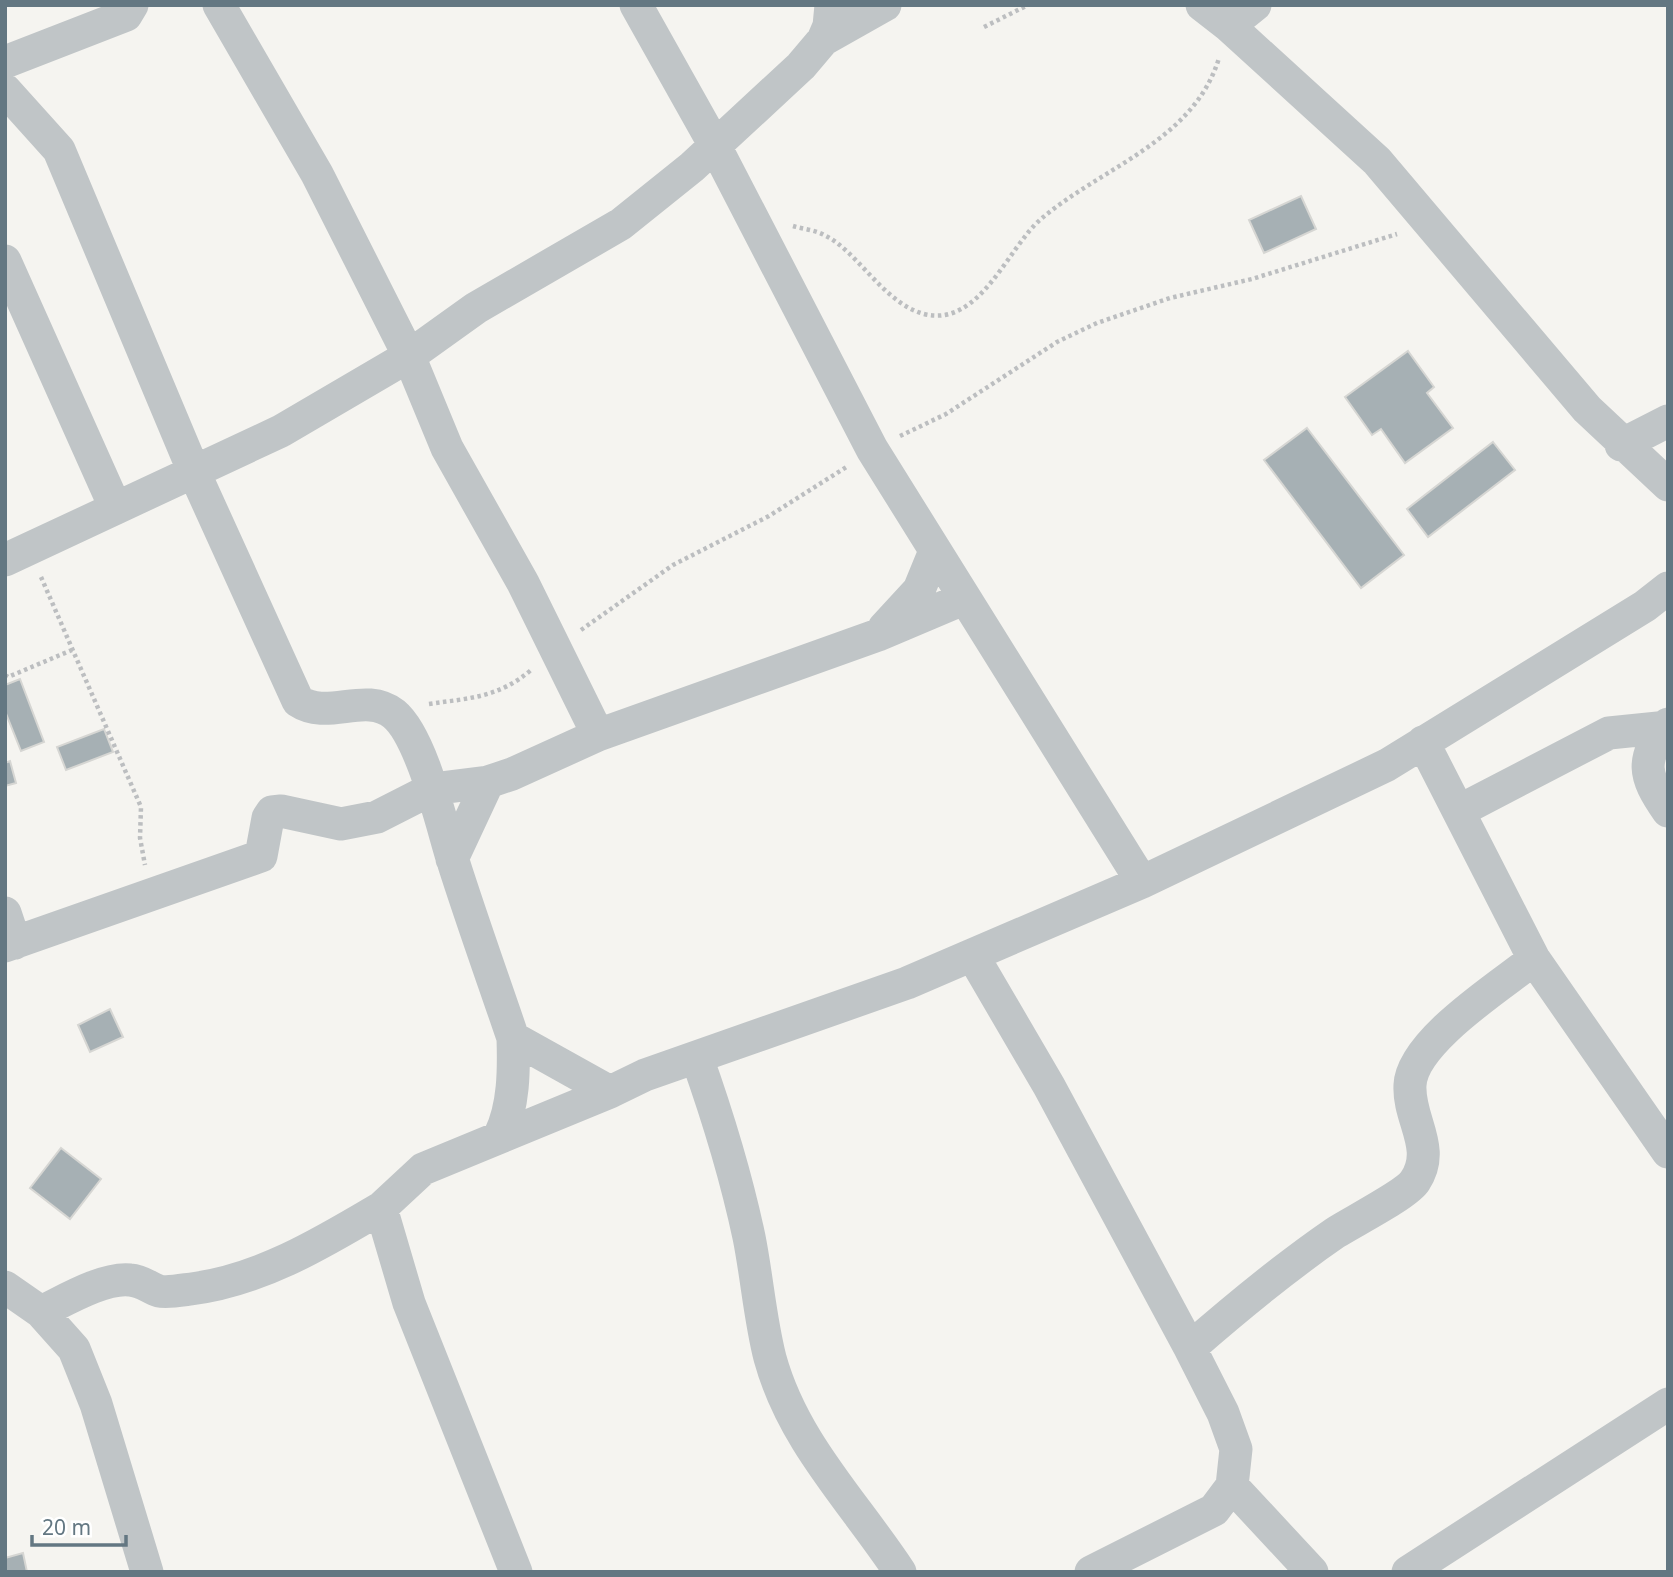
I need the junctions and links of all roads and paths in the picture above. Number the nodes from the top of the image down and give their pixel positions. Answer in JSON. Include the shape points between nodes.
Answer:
{"nodes":[{"id":1,"x":132,"y":5,"type":"edge"},
{"id":2,"x":219,"y":5,"type":"edge"},
{"id":3,"x":636,"y":5,"type":"edge"},
{"id":4,"x":831,"y":5,"type":"edge"},
{"id":5,"x":885,"y":5,"type":"edge"},
{"id":6,"x":1028,"y":5,"type":"edge"},
{"id":7,"x":1202,"y":5,"type":"edge"},
{"id":8,"x":1255,"y":5,"type":"edge"},
{"id":9,"x":1229,"y":26,"type":"junction"},
{"id":10,"x":984,"y":27,"type":"dead end"},
{"id":11,"x":823,"y":40,"type":"junction"},
{"id":12,"x":5,"y":62,"type":"edge"},
{"id":13,"x":9,"y":102,"type":"edge"},
{"id":14,"x":714,"y":144,"type":"junction"},
{"id":15,"x":751,"y":219,"type":"junction"},
{"id":16,"x":5,"y":261,"type":"edge"},
{"id":17,"x":409,"y":356,"type":"junction"},
{"id":18,"x":1668,"y":421,"type":"edge"},
{"id":19,"x":1621,"y":445,"type":"junction"},
{"id":20,"x":194,"y":472,"type":"junction"},
{"id":21,"x":1668,"y":485,"type":"edge"},
{"id":22,"x":115,"y":507,"type":"junction"},
{"id":23,"x":935,"y":551,"type":"junction"},
{"id":24,"x":18,"y":554,"type":"edge"},
{"id":25,"x":1668,"y":588,"type":"edge"},
{"id":26,"x":963,"y":599,"type":"junction"},
{"id":27,"x":878,"y":635,"type":"junction"},
{"id":28,"x":72,"y":650,"type":"junction"},
{"id":29,"x":5,"y":675,"type":"edge"},
{"id":30,"x":1667,"y":726,"type":"edge"},
{"id":31,"x":598,"y":735,"type":"junction"},
{"id":32,"x":1423,"y":742,"type":"junction"},
{"id":33,"x":488,"y":782,"type":"junction"},
{"id":34,"x":432,"y":789,"type":"junction"},
{"id":35,"x":1459,"y":811,"type":"junction"},
{"id":36,"x":1668,"y":811,"type":"edge"},
{"id":37,"x":452,"y":859,"type":"junction"},
{"id":38,"x":1142,"y":882,"type":"junction"},
{"id":39,"x":156,"y":892,"type":"junction"},
{"id":40,"x":8,"y":934,"type":"edge"},
{"id":41,"x":973,"y":956,"type":"junction"},
{"id":42,"x":1534,"y":959,"type":"junction"},
{"id":43,"x":513,"y":1038,"type":"junction"},
{"id":44,"x":698,"y":1058,"type":"junction"},
{"id":45,"x":610,"y":1092,"type":"junction"},
{"id":46,"x":500,"y":1135,"type":"junction"},
{"id":47,"x":1668,"y":1152,"type":"edge"},
{"id":48,"x":381,"y":1208,"type":"junction"},
{"id":49,"x":5,"y":1287,"type":"edge"},
{"id":50,"x":41,"y":1312,"type":"junction"},
{"id":51,"x":1190,"y":1348,"type":"junction"},
{"id":52,"x":1668,"y":1404,"type":"edge"},
{"id":53,"x":1231,"y":1486,"type":"junction"},
{"id":54,"x":147,"y":1572,"type":"edge"},
{"id":55,"x":516,"y":1572,"type":"edge"},
{"id":56,"x":900,"y":1572,"type":"edge"},
{"id":57,"x":1091,"y":1572,"type":"edge"},
{"id":58,"x":1312,"y":1572,"type":"edge"},
{"id":59,"x":1408,"y":1572,"type":"edge"}],
"edges":[{"from":1,"to":12,"type":"street","via":[[126,15]]},
{"from":2,"to":17,"type":"street","via":[[317,174]]},
{"from":3,"to":14,"type":"street"},
{"from":4,"to":11,"type":"street"},
{"from":5,"to":11,"type":"street"},
{"from":6,"to":10,"type":"path"},
{"from":7,"to":9,"type":"street"},
{"from":8,"to":9,"type":"street"},
{"from":9,"to":15,"type":"path","via":[[1203,95],[1180,121],[1043,218],[1017,245],[997,279],[957,309],[923,314],[879,286],[824,234]]},
{"from":9,"to":19,"type":"street","via":[[1377,161]]},
{"from":11,"to":14,"type":"street","via":[[801,66]]},
{"from":13,"to":20,"type":"street","via":[[59,150]]},
{"from":14,"to":15,"type":"street"},
{"from":14,"to":17,"type":"street","via":[[621,224],[476,308]]},
{"from":15,"to":23,"type":"street","via":[[872,449]]},
{"from":16,"to":22,"type":"street"},
{"from":17,"to":20,"type":"street","via":[[281,431]]},
{"from":17,"to":31,"type":"street","via":[[447,448],[523,583]]},
{"from":18,"to":19,"type":"street"},
{"from":19,"to":21,"type":"street"},
{"from":20,"to":22,"type":"street"},
{"from":20,"to":34,"type":"street","via":[[299,701],[318,710],[379,704],[396,716]]},
{"from":22,"to":24,"type":"street"},
{"from":23,"to":26,"type":"street"},
{"from":23,"to":27,"type":"street","via":[[919,590]]},
{"from":24,"to":28,"type":"path"},
{"from":25,"to":32,"type":"street"},
{"from":26,"to":27,"type":"street"},
{"from":26,"to":38,"type":"street"},
{"from":27,"to":31,"type":"street"},
{"from":28,"to":29,"type":"path"},
{"from":28,"to":39,"type":"path","via":[[141,807],[142,848]]},
{"from":30,"to":35,"type":"street","via":[[1609,733]]},
{"from":30,"to":36,"type":"street","via":[[1646,766]]},
{"from":31,"to":33,"type":"street"},
{"from":32,"to":35,"type":"street"},
{"from":32,"to":38,"type":"street","via":[[1361,779]]},
{"from":33,"to":34,"type":"street"},
{"from":33,"to":37,"type":"street"},
{"from":34,"to":37,"type":"street"},
{"from":34,"to":39,"type":"street","via":[[359,822],[341,824],[272,813],[261,856]]},
{"from":35,"to":42,"type":"street"},
{"from":37,"to":43,"type":"street"},
{"from":38,"to":41,"type":"street"},
{"from":39,"to":40,"type":"street"},
{"from":41,"to":44,"type":"street"},
{"from":41,"to":51,"type":"street","via":[[1049,1086]]},
{"from":42,"to":47,"type":"street"},
{"from":42,"to":51,"type":"street","via":[[1440,1034],[1417,1062],[1410,1084],[1425,1147],[1424,1166],[1413,1185],[1259,1288]]},
{"from":43,"to":45,"type":"street"},
{"from":43,"to":46,"type":"street","via":[[512,1090]]},
{"from":44,"to":45,"type":"street"},
{"from":44,"to":56,"type":"street","via":[[725,1138],[771,1359],[809,1446]]},
{"from":45,"to":46,"type":"street"},
{"from":46,"to":48,"type":"street","via":[[423,1168]]},
{"from":48,"to":50,"type":"street","via":[[308,1251],[247,1276],[160,1291],[127,1279],[86,1290]]},
{"from":48,"to":55,"type":"street","via":[[409,1303]]},
{"from":49,"to":50,"type":"street"},
{"from":50,"to":54,"type":"street","via":[[74,1349],[96,1404]]},
{"from":51,"to":53,"type":"street","via":[[1236,1449]]},
{"from":52,"to":59,"type":"street"},
{"from":53,"to":57,"type":"street","via":[[1214,1510]]},
{"from":53,"to":58,"type":"street"}]}
